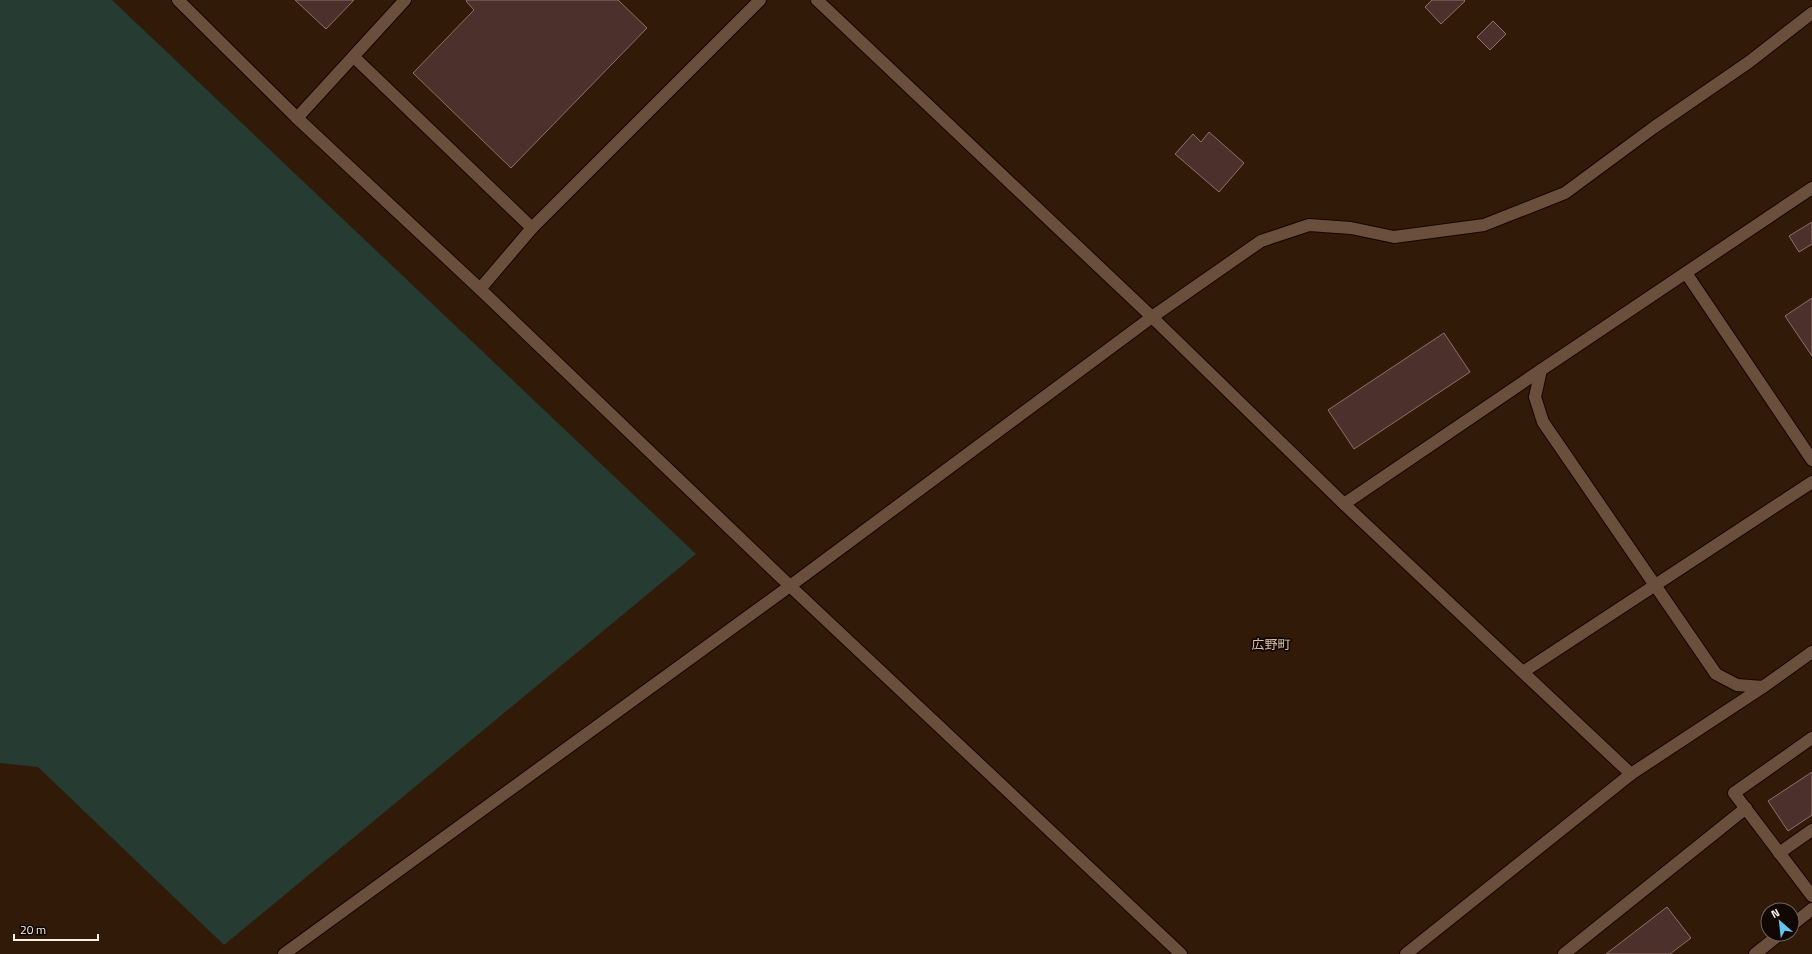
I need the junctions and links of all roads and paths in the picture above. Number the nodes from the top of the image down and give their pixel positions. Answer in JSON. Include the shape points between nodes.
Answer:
{"nodes":[{"id":1,"x":178,"y":0,"type":"edge"},
{"id":2,"x":405,"y":0,"type":"edge"},
{"id":3,"x":760,"y":0,"type":"edge"},
{"id":4,"x":817,"y":0,"type":"edge"},
{"id":5,"x":1812,"y":12,"type":"edge"},
{"id":6,"x":354,"y":57,"type":"junction"},
{"id":7,"x":297,"y":118,"type":"junction"},
{"id":8,"x":1812,"y":188,"type":"edge"},
{"id":9,"x":532,"y":228,"type":"junction"},
{"id":10,"x":1686,"y":273,"type":"junction"},
{"id":11,"x":480,"y":289,"type":"junction"},
{"id":12,"x":1152,"y":317,"type":"junction"},
{"id":13,"x":1541,"y":370,"type":"junction"},
{"id":14,"x":1812,"y":460,"type":"edge"},
{"id":15,"x":1812,"y":482,"type":"edge"},
{"id":16,"x":1344,"y":504,"type":"junction"},
{"id":17,"x":790,"y":586,"type":"junction"},
{"id":18,"x":1655,"y":586,"type":"junction"},
{"id":19,"x":1812,"y":652,"type":"edge"},
{"id":20,"x":1523,"y":672,"type":"junction"},
{"id":21,"x":1763,"y":687,"type":"junction"},
{"id":22,"x":1812,"y":738,"type":"edge"},
{"id":23,"x":1631,"y":774,"type":"junction"},
{"id":24,"x":1746,"y":808,"type":"junction"},
{"id":25,"x":1812,"y":830,"type":"edge"},
{"id":26,"x":1779,"y":853,"type":"junction"},
{"id":27,"x":1812,"y":896,"type":"edge"},
{"id":28,"x":1812,"y":909,"type":"edge"},
{"id":29,"x":1800,"y":919,"type":"edge"},
{"id":30,"x":1770,"y":942,"type":"edge"},
{"id":31,"x":284,"y":954,"type":"edge"},
{"id":32,"x":1181,"y":954,"type":"edge"},
{"id":33,"x":1406,"y":954,"type":"edge"},
{"id":34,"x":1564,"y":954,"type":"edge"},
{"id":35,"x":1755,"y":954,"type":"edge"}],
"edges":[{"from":1,"to":7,"type":"street"},
{"from":2,"to":6,"type":"street"},
{"from":3,"to":9,"type":"street"},
{"from":4,"to":12,"type":"street"},
{"from":5,"to":12,"type":"street","via":[[1749,62],[1565,193],[1484,225],[1394,237],[1351,228],[1309,225],[1261,241]]},
{"from":6,"to":7,"type":"street"},
{"from":6,"to":9,"type":"street"},
{"from":7,"to":11,"type":"street"},
{"from":8,"to":10,"type":"street"},
{"from":9,"to":11,"type":"street"},
{"from":10,"to":13,"type":"street"},
{"from":10,"to":14,"type":"street"},
{"from":11,"to":17,"type":"street"},
{"from":12,"to":16,"type":"street"},
{"from":12,"to":17,"type":"street"},
{"from":13,"to":16,"type":"street"},
{"from":13,"to":18,"type":"street","via":[[1535,397],[1543,422]]},
{"from":15,"to":18,"type":"street"},
{"from":16,"to":20,"type":"street"},
{"from":17,"to":31,"type":"street"},
{"from":17,"to":32,"type":"street"},
{"from":18,"to":20,"type":"street"},
{"from":18,"to":21,"type":"street","via":[[1716,674],[1737,685]]},
{"from":19,"to":21,"type":"street"},
{"from":20,"to":23,"type":"street"},
{"from":21,"to":23,"type":"street"},
{"from":22,"to":24,"type":"street","via":[[1734,793]]},
{"from":23,"to":33,"type":"street"},
{"from":24,"to":26,"type":"street"},
{"from":24,"to":34,"type":"street"},
{"from":25,"to":26,"type":"street"},
{"from":26,"to":27,"type":"street"},
{"from":28,"to":29,"type":"street"},
{"from":30,"to":35,"type":"street"}]}
